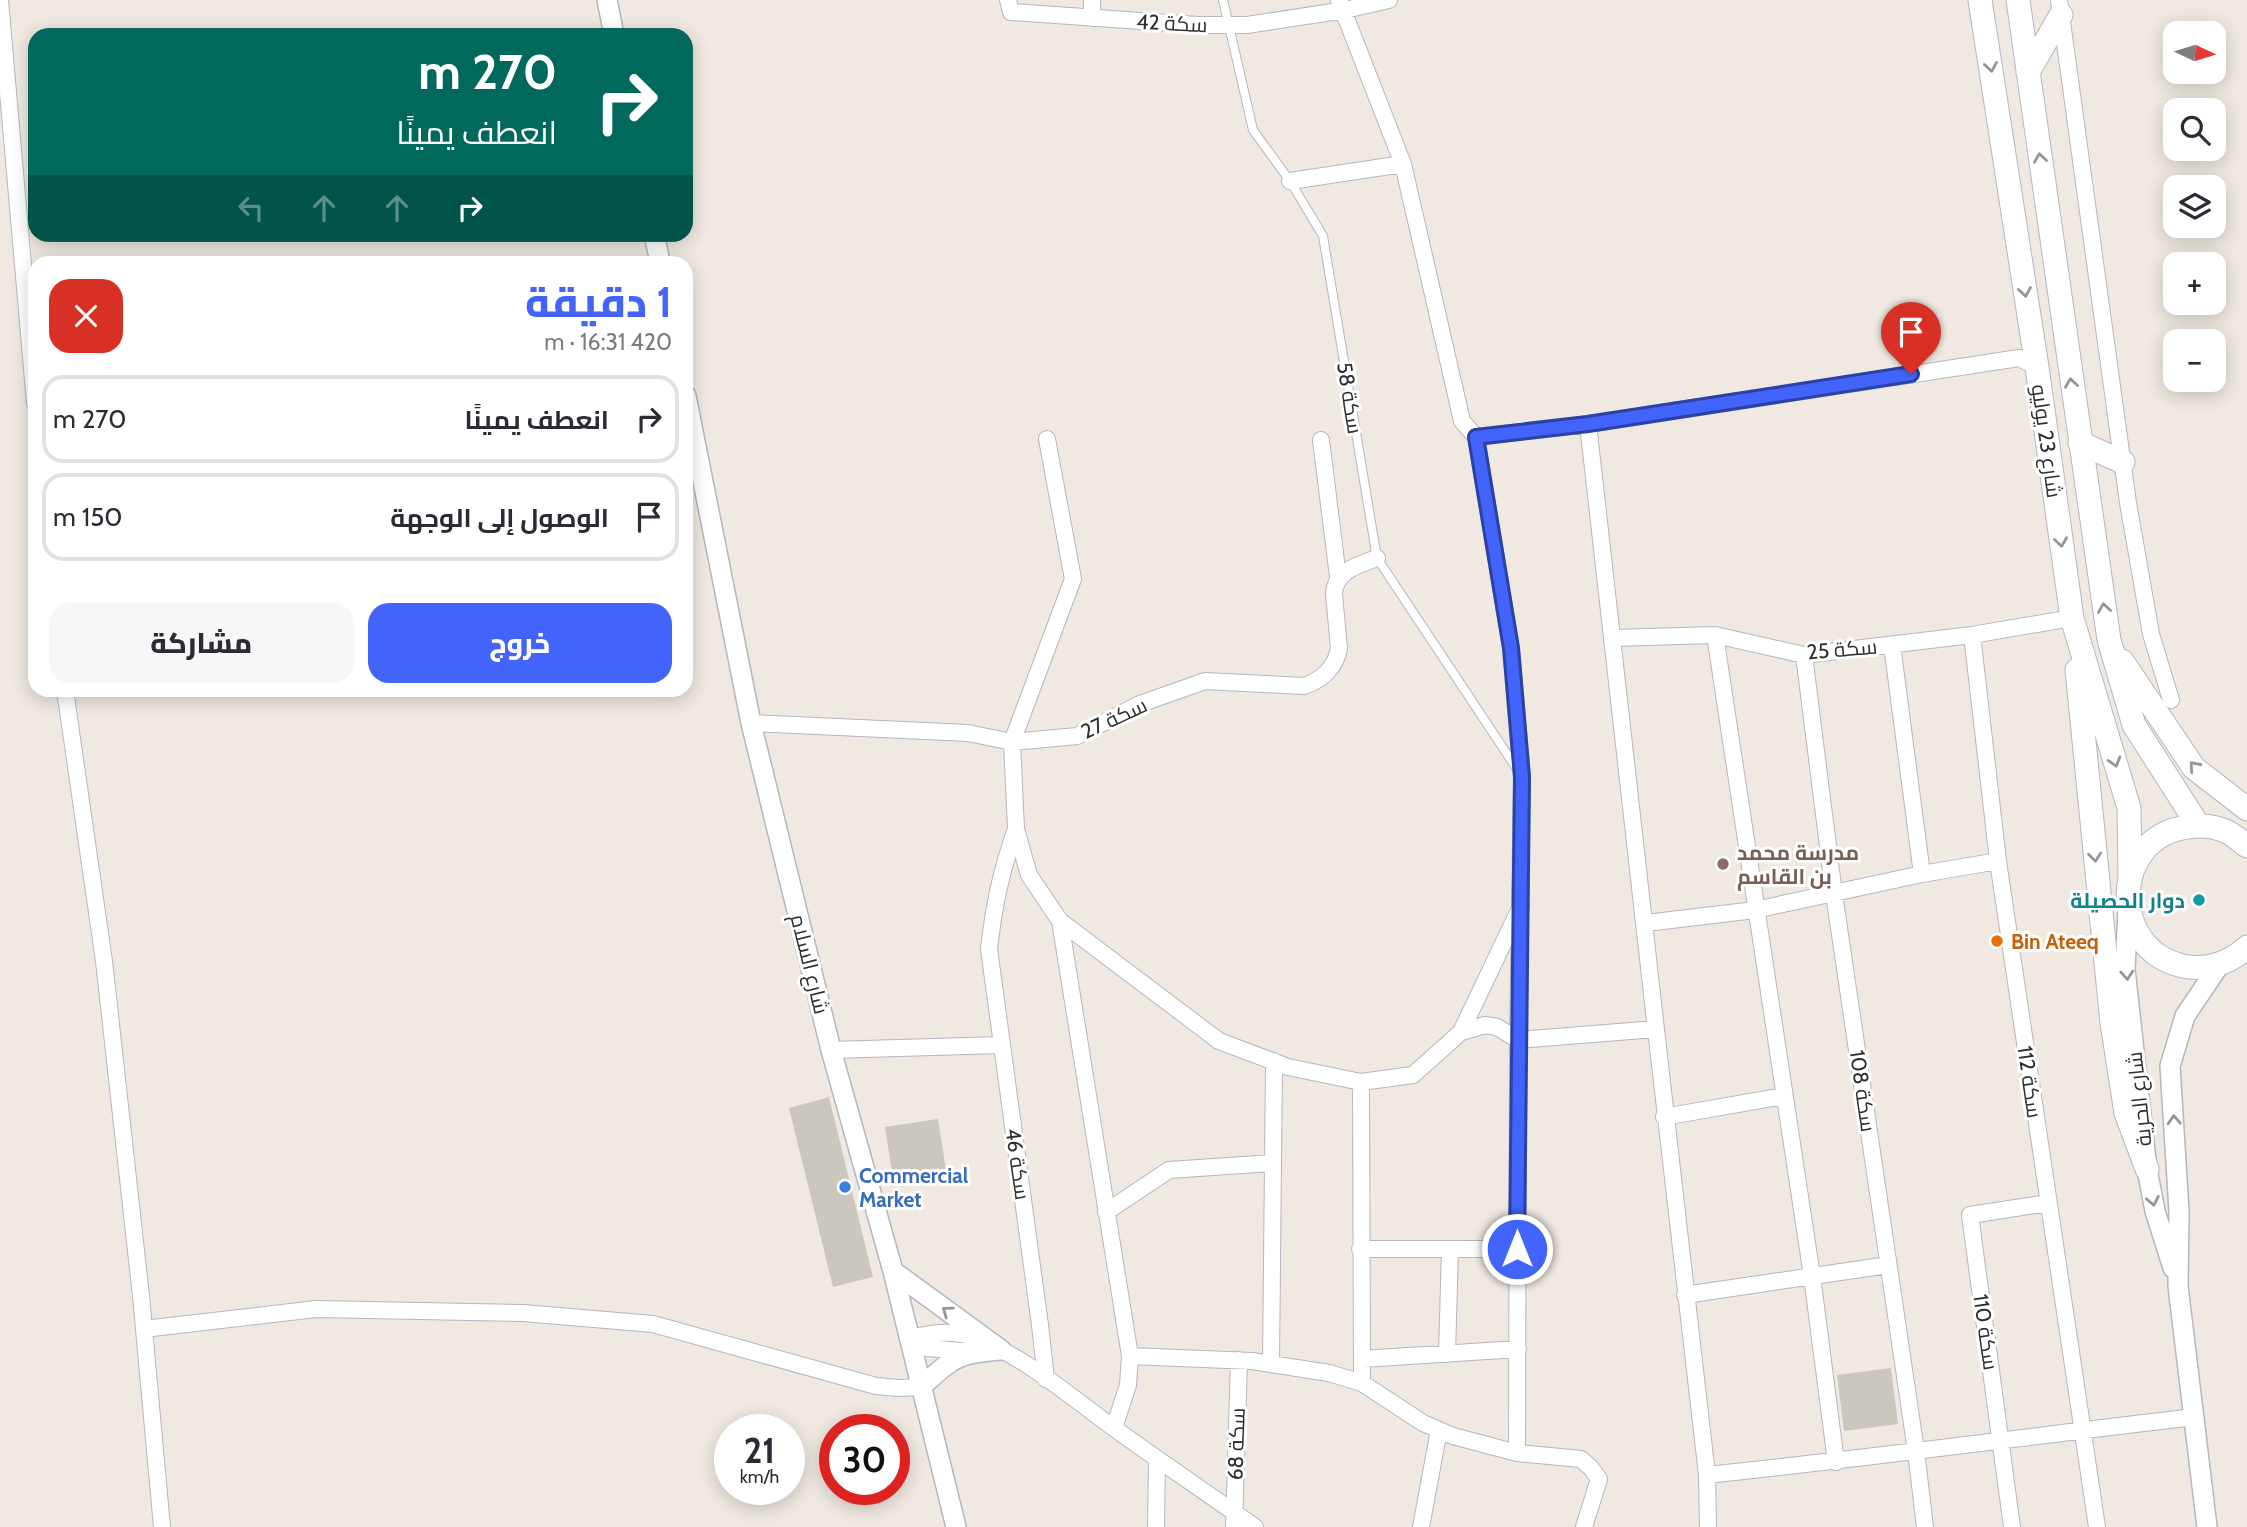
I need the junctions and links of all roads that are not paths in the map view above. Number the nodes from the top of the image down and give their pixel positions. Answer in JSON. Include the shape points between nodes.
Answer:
{"nodes":[{"id":1,"x":0,"y":0,"type":"edge"},
{"id":2,"x":607,"y":0,"type":"edge"},
{"id":3,"x":1008,"y":0,"type":"edge"},
{"id":4,"x":1092,"y":0,"type":"edge"},
{"id":5,"x":1223,"y":0,"type":"edge"},
{"id":6,"x":1389,"y":0,"type":"edge"},
{"id":7,"x":1980,"y":0,"type":"edge"},
{"id":8,"x":2018,"y":0,"type":"edge"},
{"id":9,"x":1342,"y":5,"type":"edge"},
{"id":10,"x":2060,"y":7,"type":"edge"},
{"id":11,"x":1092,"y":18,"type":"junction"},
{"id":12,"x":1228,"y":25,"type":"junction"},
{"id":13,"x":613,"y":28,"type":"edge"},
{"id":14,"x":2028,"y":72,"type":"junction"},
{"id":15,"x":6,"y":140,"type":"edge"},
{"id":16,"x":1403,"y":164,"type":"junction"},
{"id":17,"x":1290,"y":181,"type":"junction"},
{"id":18,"x":28,"y":340,"type":"edge"},
{"id":19,"x":2030,"y":356,"type":"junction"},
{"id":20,"x":1588,"y":424,"type":"junction"},
{"id":21,"x":693,"y":431,"type":"edge"},
{"id":22,"x":1476,"y":437,"type":"junction"},
{"id":23,"x":1047,"y":439,"type":"dead end"},
{"id":24,"x":1321,"y":440,"type":"dead end"},
{"id":25,"x":2080,"y":443,"type":"junction"},
{"id":26,"x":2123,"y":462,"type":"junction"},
{"id":27,"x":1377,"y":558,"type":"junction"},
{"id":28,"x":1338,"y":578,"type":"junction"},
{"id":29,"x":2071,"y":618,"type":"junction"},
{"id":30,"x":1715,"y":635,"type":"junction"},
{"id":31,"x":1972,"y":635,"type":"junction"},
{"id":32,"x":1613,"y":638,"type":"junction"},
{"id":33,"x":2109,"y":640,"type":"junction"},
{"id":34,"x":1892,"y":645,"type":"junction"},
{"id":35,"x":1804,"y":655,"type":"junction"},
{"id":36,"x":66,"y":697,"type":"edge"},
{"id":37,"x":2171,"y":700,"type":"dead end"},
{"id":38,"x":751,"y":723,"type":"junction"},
{"id":39,"x":1012,"y":742,"type":"junction"},
{"id":40,"x":1522,"y":777,"type":"junction"},
{"id":41,"x":2247,"y":809,"type":"edge"},
{"id":42,"x":2198,"y":825,"type":"junction"},
{"id":43,"x":1016,"y":829,"type":"junction"},
{"id":44,"x":2247,"y":846,"type":"edge"},
{"id":45,"x":1998,"y":861,"type":"junction"},
{"id":46,"x":1922,"y":874,"type":"junction"},
{"id":47,"x":2130,"y":876,"type":"junction"},
{"id":48,"x":1834,"y":894,"type":"junction"},
{"id":49,"x":1521,"y":906,"type":"junction"},
{"id":50,"x":2128,"y":907,"type":"junction"},
{"id":51,"x":1755,"y":910,"type":"junction"},
{"id":52,"x":1060,"y":920,"type":"junction"},
{"id":53,"x":1646,"y":923,"type":"junction"},
{"id":54,"x":2247,"y":947,"type":"edge"},
{"id":55,"x":2220,"y":964,"type":"junction"},
{"id":56,"x":1656,"y":1029,"type":"junction"},
{"id":57,"x":1461,"y":1032,"type":"junction"},
{"id":58,"x":1518,"y":1040,"type":"junction"},
{"id":59,"x":1001,"y":1045,"type":"junction"},
{"id":60,"x":831,"y":1050,"type":"junction"},
{"id":61,"x":1274,"y":1062,"type":"junction"},
{"id":62,"x":1361,"y":1082,"type":"junction"},
{"id":63,"x":1784,"y":1097,"type":"junction"},
{"id":64,"x":1664,"y":1117,"type":"junction"},
{"id":65,"x":1273,"y":1163,"type":"junction"},
{"id":66,"x":2147,"y":1169,"type":"junction"},
{"id":67,"x":2048,"y":1203,"type":"junction"},
{"id":68,"x":1107,"y":1212,"type":"junction"},
{"id":69,"x":1360,"y":1249,"type":"junction"},
{"id":70,"x":1450,"y":1249,"type":"junction"},
{"id":71,"x":1517,"y":1249,"type":"junction"},
{"id":72,"x":1888,"y":1265,"type":"junction"},
{"id":73,"x":893,"y":1272,"type":"junction"},
{"id":74,"x":1812,"y":1276,"type":"junction"},
{"id":75,"x":2178,"y":1286,"type":"junction"},
{"id":76,"x":1685,"y":1294,"type":"junction"},
{"id":77,"x":144,"y":1329,"type":"junction"},
{"id":78,"x":909,"y":1338,"type":"junction"},
{"id":79,"x":1518,"y":1349,"type":"junction"},
{"id":80,"x":1001,"y":1350,"type":"junction"},
{"id":81,"x":974,"y":1352,"type":"junction"},
{"id":82,"x":1447,"y":1354,"type":"junction"},
{"id":83,"x":1130,"y":1356,"type":"junction"},
{"id":84,"x":1362,"y":1359,"type":"junction"},
{"id":85,"x":1239,"y":1360,"type":"junction"},
{"id":86,"x":1271,"y":1364,"type":"junction"},
{"id":87,"x":1046,"y":1379,"type":"junction"},
{"id":88,"x":1362,"y":1383,"type":"junction"},
{"id":89,"x":921,"y":1387,"type":"junction"},
{"id":90,"x":2194,"y":1417,"type":"junction"},
{"id":91,"x":1114,"y":1428,"type":"junction"},
{"id":92,"x":1439,"y":1430,"type":"junction"},
{"id":93,"x":2083,"y":1430,"type":"junction"},
{"id":94,"x":2000,"y":1440,"type":"junction"},
{"id":95,"x":1916,"y":1451,"type":"junction"},
{"id":96,"x":1517,"y":1453,"type":"junction"},
{"id":97,"x":1157,"y":1460,"type":"junction"},
{"id":98,"x":1836,"y":1462,"type":"junction"},
{"id":99,"x":1707,"y":1475,"type":"junction"},
{"id":100,"x":1234,"y":1519,"type":"edge"},
{"id":101,"x":162,"y":1527,"type":"edge"},
{"id":102,"x":956,"y":1527,"type":"edge"},
{"id":103,"x":1156,"y":1527,"type":"edge"},
{"id":104,"x":1255,"y":1527,"type":"edge"},
{"id":105,"x":1422,"y":1527,"type":"edge"},
{"id":106,"x":1584,"y":1527,"type":"edge"},
{"id":107,"x":1708,"y":1527,"type":"edge"},
{"id":108,"x":1925,"y":1527,"type":"edge"},
{"id":109,"x":2012,"y":1527,"type":"edge"},
{"id":110,"x":2097,"y":1527,"type":"edge"},
{"id":111,"x":2207,"y":1527,"type":"edge"}],
"edges":[{"from":1,"to":15,"type":"street"},
{"from":2,"to":13,"type":"street"},
{"from":3,"to":11,"type":"street","name":"سكة 42","via":[[1011,12]]},
{"from":4,"to":11,"type":"street"},
{"from":5,"to":12,"type":"lane","name":"سكة 58"},
{"from":6,"to":9,"type":"street","name":"سكة 42"},
{"from":7,"to":19,"type":"main road","name":"شارع 23 يوليو","one_way":true},
{"from":8,"to":14,"type":"main road","name":"شارع 23 يوليو"},
{"from":9,"to":12,"type":"street","name":"سكة 42"},
{"from":9,"to":16,"type":"street"},
{"from":10,"to":14,"type":"main road"},
{"from":10,"to":26,"type":"street"},
{"from":11,"to":12,"type":"street","name":"سكة 42"},
{"from":12,"to":17,"type":"lane","name":"سكة 58","via":[[1253,130]]},
{"from":25,"to":14,"type":"main road","name":"شارع 23 يوليو","one_way":true},
{"from":15,"to":18,"type":"street"},
{"from":16,"to":17,"type":"street"},
{"from":16,"to":22,"type":"street","via":[[1462,421]]},
{"from":17,"to":27,"type":"lane","name":"سكة 58","via":[[1323,236]]},
{"from":19,"to":20,"type":"street"},
{"from":19,"to":29,"type":"main road","name":"شارع 23 يوليو","one_way":true},
{"from":20,"to":22,"type":"street"},
{"from":20,"to":32,"type":"street"},
{"from":21,"to":38,"type":"street","name":"شارع السلام"},
{"from":22,"to":40,"type":"street","via":[[1511,648]]},
{"from":23,"to":39,"type":"street","via":[[1073,579]]},
{"from":24,"to":28,"type":"street","name":"سكة 27"},
{"from":25,"to":26,"type":"main road"},
{"from":33,"to":25,"type":"main road","name":"شارع 23 يوليو","one_way":true},
{"from":26,"to":37,"type":"street","via":[[2151,634]]},
{"from":27,"to":28,"type":"street"},
{"from":27,"to":40,"type":"lane","name":"سكة 58"},
{"from":28,"to":39,"type":"street","name":"سكة 27","via":[[1334,594],[1338,656],[1317,681],[1304,686],[1205,681],[1140,704],[1077,736]]},
{"from":29,"to":31,"type":"street","name":"سكة 25"},
{"from":29,"to":47,"type":"main road","name":"شارع 23 يوليو","one_way":true,"via":[[2129,808]]},
{"from":29,"to":66,"type":"main road","one_way":true,"via":[[2112,1023],[2126,1113]]},
{"from":30,"to":32,"type":"street","name":"سكة 25"},
{"from":30,"to":35,"type":"street","name":"سكة 25"},
{"from":30,"to":51,"type":"street"},
{"from":31,"to":34,"type":"street","name":"سكة 25"},
{"from":31,"to":45,"type":"street","name":"سكة 112"},
{"from":32,"to":53,"type":"street"},
{"from":41,"to":33,"type":"main road","one_way":true,"via":[[2194,768]]},
{"from":33,"to":42,"type":"main road","name":"شارع 23 يوليو","via":[[2134,725]]},
{"from":34,"to":35,"type":"street","name":"سكة 25"},
{"from":34,"to":46,"type":"street"},
{"from":35,"to":48,"type":"street","name":"سكة 108"},
{"from":36,"to":77,"type":"street","via":[[104,961]]},
{"from":38,"to":39,"type":"street","name":"سكة 27","via":[[968,733]]},
{"from":38,"to":60,"type":"street","name":"شارع السلام"},
{"from":39,"to":43,"type":"street"},
{"from":40,"to":49,"type":"street"},
{"from":42,"to":44,"type":"main road","via":[[2228,832]]},
{"from":42,"to":47,"type":"main road","via":[[2163,835],[2137,860]]},
{"from":43,"to":52,"type":"street","via":[[1029,875]]},
{"from":43,"to":59,"type":"street","name":"سكة 46","via":[[995,899],[989,949]]},
{"from":45,"to":46,"type":"street"},
{"from":45,"to":67,"type":"street","name":"سكة 112"},
{"from":46,"to":48,"type":"street"},
{"from":47,"to":50,"type":"main road","name":"شارع 23 يوليو"},
{"from":48,"to":51,"type":"street"},
{"from":48,"to":72,"type":"street","name":"سكة 108"},
{"from":49,"to":57,"type":"street"},
{"from":49,"to":58,"type":"street"},
{"from":50,"to":55,"type":"main road","via":[[2139,936],[2161,957],[2190,967]]},
{"from":50,"to":66,"type":"street","name":"شارع الحرية","one_way":true,"via":[[2126,969]]},
{"from":51,"to":53,"type":"street"},
{"from":51,"to":63,"type":"street"},
{"from":52,"to":61,"type":"street","via":[[1219,1041]]},
{"from":52,"to":68,"type":"street"},
{"from":53,"to":56,"type":"street"},
{"from":54,"to":55,"type":"main road"},
{"from":75,"to":55,"type":"street","name":"شارع الحرية","one_way":true,"via":[[2171,1066],[2185,1016]]},
{"from":56,"to":58,"type":"street"},
{"from":56,"to":64,"type":"street"},
{"from":57,"to":58,"type":"street","via":[[1485,1025]]},
{"from":57,"to":62,"type":"street","via":[[1413,1075]]},
{"from":58,"to":71,"type":"street"},
{"from":59,"to":60,"type":"street"},
{"from":59,"to":87,"type":"street","name":"سكة 46"},
{"from":60,"to":73,"type":"street","name":"شارع السلام"},
{"from":61,"to":62,"type":"street"},
{"from":61,"to":65,"type":"street"},
{"from":62,"to":69,"type":"street"},
{"from":63,"to":64,"type":"street"},
{"from":63,"to":74,"type":"street"},
{"from":64,"to":76,"type":"street"},
{"from":65,"to":68,"type":"street","via":[[1169,1170]]},
{"from":65,"to":86,"type":"street"},
{"from":66,"to":75,"type":"street","name":"شارع الحرية","one_way":true},
{"from":67,"to":93,"type":"street","name":"سكة 112"},
{"from":67,"to":94,"type":"street","name":"سكة 110","via":[[1970,1215]]},
{"from":68,"to":83,"type":"street"},
{"from":69,"to":70,"type":"street"},
{"from":69,"to":84,"type":"street"},
{"from":70,"to":71,"type":"street"},
{"from":70,"to":82,"type":"street"},
{"from":71,"to":79,"type":"street"},
{"from":72,"to":74,"type":"street"},
{"from":72,"to":95,"type":"street","name":"سكة 108"},
{"from":73,"to":78,"type":"street","name":"شارع السلام"},
{"from":80,"to":73,"type":"street","one_way":true},
{"from":74,"to":76,"type":"street"},
{"from":74,"to":98,"type":"street"},
{"from":75,"to":90,"type":"street","name":"شارع الحرية"},
{"from":76,"to":99,"type":"street"},
{"from":77,"to":89,"type":"street","via":[[316,1309],[523,1312],[653,1324],[876,1386]]},
{"from":77,"to":101,"type":"street"},
{"from":78,"to":80,"type":"street","via":[[945,1332],[970,1336]]},
{"from":78,"to":81,"type":"street","via":[[927,1348]]},
{"from":78,"to":89,"type":"street","name":"شارع السلام"},
{"from":79,"to":82,"type":"street"},
{"from":79,"to":96,"type":"street"},
{"from":80,"to":81,"type":"street"},
{"from":80,"to":87,"type":"street"},
{"from":81,"to":89,"type":"street","via":[[953,1359]]},
{"from":82,"to":84,"type":"street"},
{"from":83,"to":85,"type":"street"},
{"from":83,"to":91,"type":"street","via":[[1128,1385]]},
{"from":84,"to":88,"type":"street"},
{"from":85,"to":86,"type":"street"},
{"from":85,"to":100,"type":"street","name":"سكة 68"},
{"from":86,"to":88,"type":"street"},
{"from":87,"to":91,"type":"street"},
{"from":88,"to":92,"type":"street"},
{"from":89,"to":102,"type":"street","name":"شارع السلام"},
{"from":90,"to":93,"type":"street"},
{"from":90,"to":111,"type":"street","name":"شارع الحرية"},
{"from":91,"to":97,"type":"street"},
{"from":92,"to":96,"type":"street"},
{"from":92,"to":105,"type":"street"},
{"from":93,"to":94,"type":"street"},
{"from":93,"to":110,"type":"street","name":"سكة 112"},
{"from":94,"to":95,"type":"street"},
{"from":94,"to":109,"type":"street","name":"سكة 110"},
{"from":95,"to":98,"type":"street"},
{"from":95,"to":108,"type":"street","name":"سكة 108"},
{"from":96,"to":106,"type":"street","via":[[1581,1459],[1591,1468],[1599,1479]]},
{"from":97,"to":100,"type":"street"},
{"from":97,"to":103,"type":"street"},
{"from":98,"to":99,"type":"street"},
{"from":99,"to":107,"type":"street"},
{"from":100,"to":104,"type":"street"}]}
